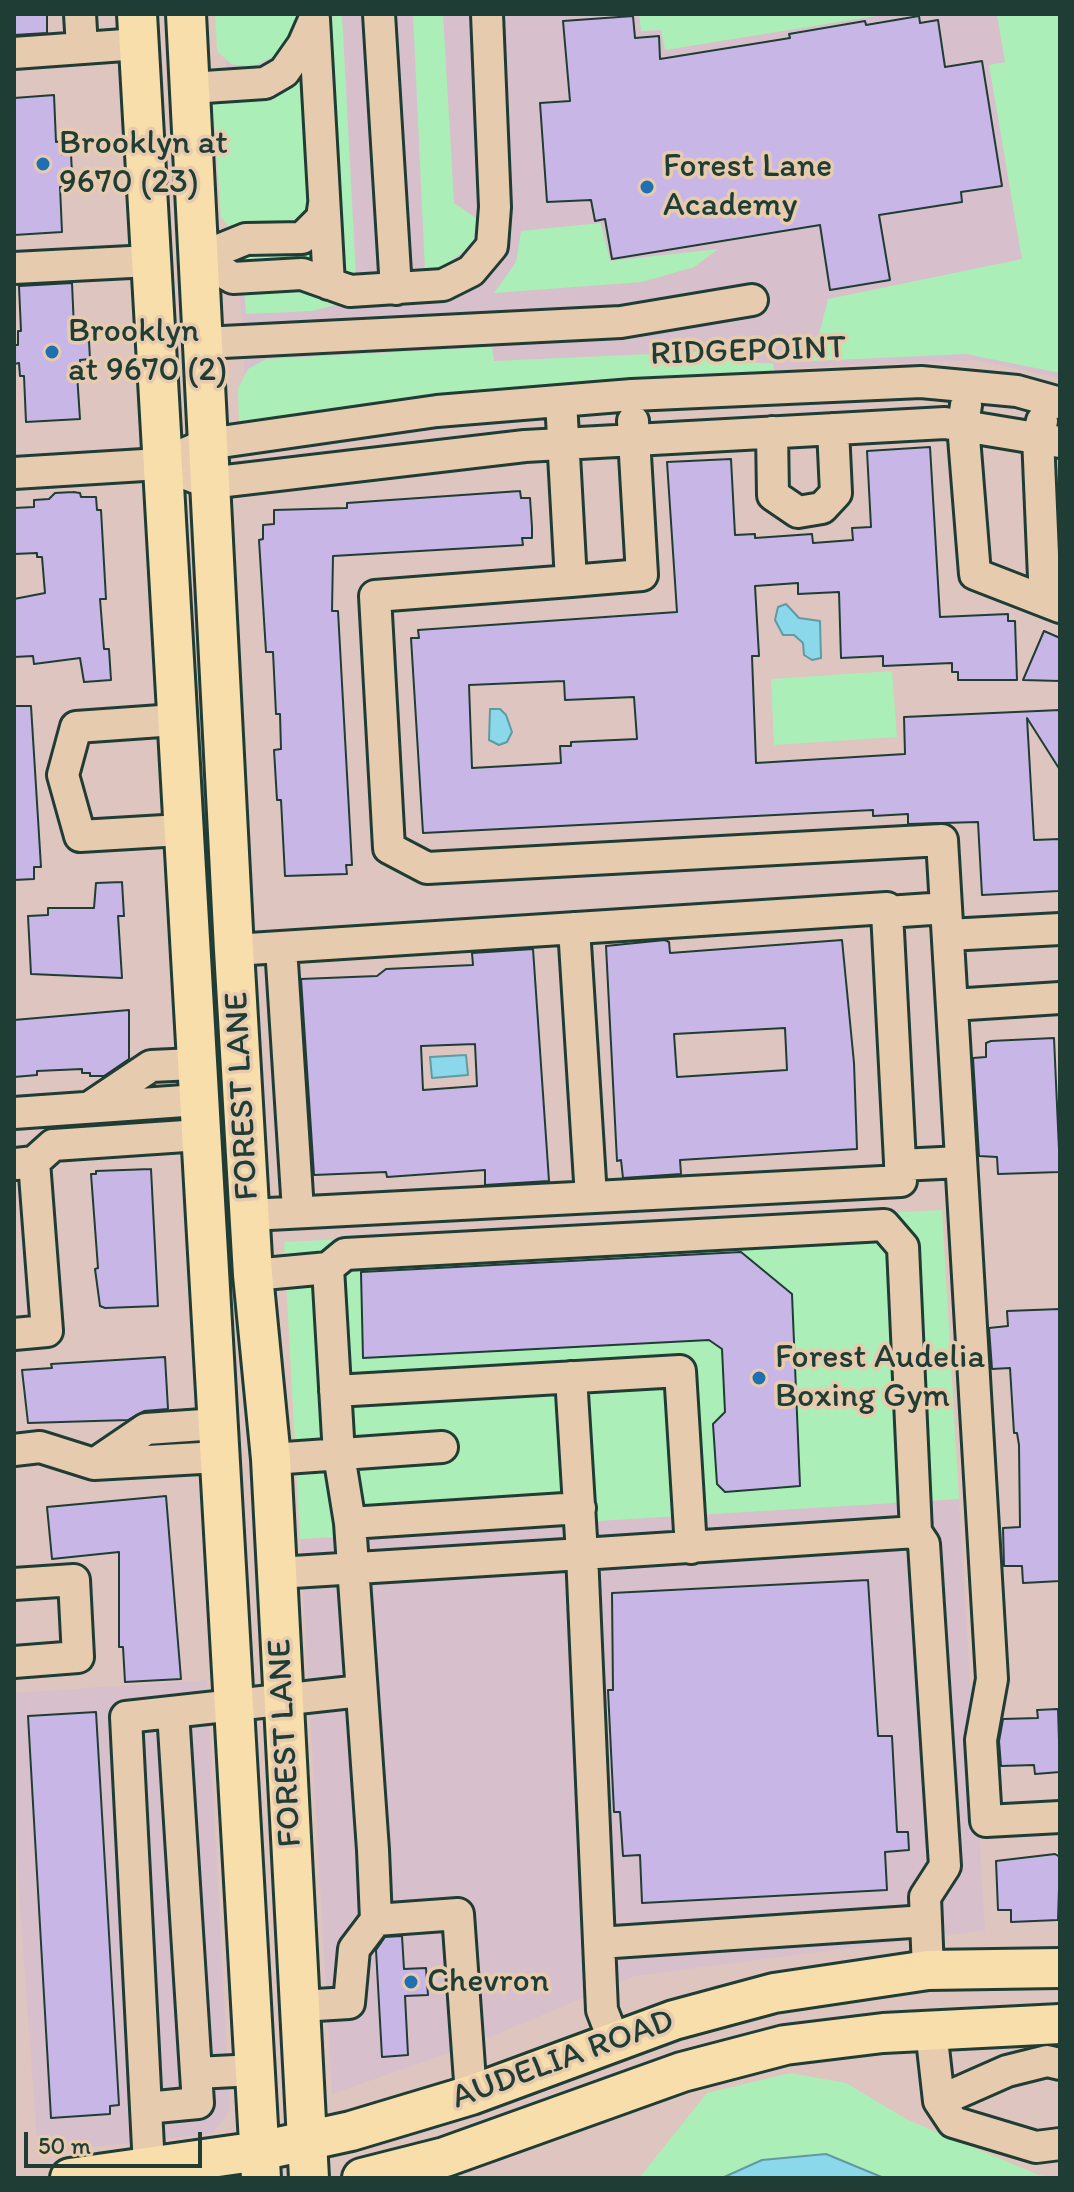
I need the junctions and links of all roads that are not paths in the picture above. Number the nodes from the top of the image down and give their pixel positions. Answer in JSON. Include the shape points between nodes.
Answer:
{"nodes":[{"id":1,"x":80,"y":14,"type":"edge"},
{"id":2,"x":186,"y":14,"type":"edge"},
{"id":3,"x":379,"y":14,"type":"edge"},
{"id":4,"x":487,"y":14,"type":"edge"},
{"id":5,"x":315,"y":17,"type":"edge"},
{"id":6,"x":138,"y":42,"type":"edge"},
{"id":7,"x":90,"y":48,"type":"junction"},
{"id":8,"x":14,"y":53,"type":"edge"},
{"id":9,"x":190,"y":88,"type":"junction"},
{"id":10,"x":324,"y":204,"type":"junction"},
{"id":11,"x":199,"y":258,"type":"junction"},
{"id":12,"x":150,"y":261,"type":"junction"},
{"id":13,"x":14,"y":268,"type":"edge"},
{"id":14,"x":329,"y":284,"type":"junction"},
{"id":15,"x":396,"y":289,"type":"junction"},
{"id":16,"x":752,"y":300,"type":"dead end"},
{"id":17,"x":203,"y":343,"type":"junction"},
{"id":18,"x":969,"y":387,"type":"junction"},
{"id":19,"x":797,"y":388,"type":"junction"},
{"id":20,"x":632,"y":395,"type":"junction"},
{"id":21,"x":561,"y":401,"type":"junction"},
{"id":22,"x":1053,"y":401,"type":"edge"},
{"id":23,"x":437,"y":411,"type":"junction"},
{"id":24,"x":963,"y":425,"type":"junction"},
{"id":25,"x":833,"y":429,"type":"junction"},
{"id":26,"x":785,"y":432,"type":"junction"},
{"id":27,"x":1049,"y":439,"type":"edge"},
{"id":28,"x":634,"y":440,"type":"junction"},
{"id":29,"x":562,"y":443,"type":"junction"},
{"id":30,"x":207,"y":444,"type":"junction"},
{"id":31,"x":441,"y":454,"type":"junction"},
{"id":32,"x":160,"y":464,"type":"junction"},
{"id":33,"x":14,"y":473,"type":"edge"},
{"id":34,"x":209,"y":483,"type":"junction"},
{"id":35,"x":571,"y":581,"type":"junction"},
{"id":36,"x":1052,"y":604,"type":"edge"},
{"id":37,"x":175,"y":720,"type":"junction"},
{"id":38,"x":181,"y":830,"type":"junction"},
{"id":39,"x":887,"y":912,"type":"junction"},
{"id":40,"x":947,"y":922,"type":"junction"},
{"id":41,"x":574,"y":928,"type":"junction"},
{"id":42,"x":1060,"y":929,"type":"edge"},
{"id":43,"x":281,"y":947,"type":"junction"},
{"id":44,"x":234,"y":950,"type":"junction"},
{"id":45,"x":189,"y":951,"type":"junction"},
{"id":46,"x":1060,"y":998,"type":"edge"},
{"id":47,"x":952,"y":1005,"type":"junction"},
{"id":48,"x":140,"y":1074,"type":"junction"},
{"id":49,"x":198,"y":1100,"type":"junction"},
{"id":50,"x":141,"y":1104,"type":"junction"},
{"id":51,"x":87,"y":1108,"type":"junction"},
{"id":52,"x":14,"y":1113,"type":"edge"},
{"id":53,"x":961,"y":1162,"type":"junction"},
{"id":54,"x":24,"y":1163,"type":"edge"},
{"id":55,"x":900,"y":1165,"type":"junction"},
{"id":56,"x":591,"y":1197,"type":"junction"},
{"id":57,"x":298,"y":1211,"type":"junction"},
{"id":58,"x":250,"y":1215,"type":"junction"},
{"id":59,"x":328,"y":1268,"type":"junction"},
{"id":60,"x":253,"y":1275,"type":"junction"},
{"id":61,"x":14,"y":1334,"type":"edge"},
{"id":62,"x":571,"y":1377,"type":"junction"},
{"id":63,"x":335,"y":1391,"type":"junction"},
{"id":64,"x":218,"y":1441,"type":"junction"},
{"id":65,"x":442,"y":1447,"type":"dead end"},
{"id":66,"x":14,"y":1450,"type":"edge"},
{"id":67,"x":339,"y":1455,"type":"junction"},
{"id":68,"x":271,"y":1459,"type":"junction"},
{"id":69,"x":580,"y":1508,"type":"junction"},
{"id":70,"x":350,"y":1523,"type":"junction"},
{"id":71,"x":916,"y":1532,"type":"junction"},
{"id":72,"x":691,"y":1548,"type":"junction"},
{"id":73,"x":582,"y":1554,"type":"junction"},
{"id":74,"x":353,"y":1568,"type":"junction"},
{"id":75,"x":277,"y":1573,"type":"junction"},
{"id":76,"x":14,"y":1584,"type":"edge"},
{"id":77,"x":14,"y":1662,"type":"edge"},
{"id":78,"x":361,"y":1691,"type":"junction"},
{"id":79,"x":285,"y":1698,"type":"junction"},
{"id":80,"x":235,"y":1706,"type":"junction"},
{"id":81,"x":173,"y":1712,"type":"junction"},
{"id":82,"x":1060,"y":1817,"type":"edge"},
{"id":83,"x":376,"y":1920,"type":"junction"},
{"id":84,"x":926,"y":1921,"type":"junction"},
{"id":85,"x":599,"y":1943,"type":"junction"},
{"id":86,"x":1060,"y":1968,"type":"edge"},
{"id":87,"x":928,"y":1970,"type":"junction"},
{"id":88,"x":300,"y":2006,"type":"junction"},
{"id":89,"x":1060,"y":2024,"type":"edge"},
{"id":90,"x":931,"y":2030,"type":"junction"},
{"id":91,"x":614,"y":2041,"type":"junction"},
{"id":92,"x":1060,"y":2064,"type":"edge"},
{"id":93,"x":255,"y":2070,"type":"junction"},
{"id":94,"x":196,"y":2073,"type":"junction"},
{"id":95,"x":471,"y":2095,"type":"junction"},
{"id":96,"x":939,"y":2101,"type":"junction"},
{"id":97,"x":146,"y":2108,"type":"junction"},
{"id":98,"x":1060,"y":2144,"type":"edge"},
{"id":99,"x":309,"y":2160,"type":"edge"},
{"id":100,"x":260,"y":2165,"type":"edge"},
{"id":101,"x":149,"y":2167,"type":"junction"},
{"id":102,"x":448,"y":2167,"type":"edge"},
{"id":103,"x":70,"y":2178,"type":"edge"},
{"id":104,"x":362,"y":2178,"type":"edge"}],
"edges":[{"from":1,"to":7,"type":"street"},
{"from":2,"to":9,"type":"main road","name":"FOREST LANE"},
{"from":3,"to":15,"type":"street"},
{"from":4,"to":15,"type":"street","via":[[492,246],[471,271],[443,285]]},
{"from":5,"to":9,"type":"street","via":[[284,72],[265,83]]},
{"from":5,"to":10,"type":"street"},
{"from":6,"to":7,"type":"street"},
{"from":6,"to":11,"type":"main road","via":[[166,126],[172,236],[178,255]]},
{"from":6,"to":12,"type":"main road","name":"FOREST LANE"},
{"from":7,"to":8,"type":"street"},
{"from":9,"to":11,"type":"main road","name":"FOREST LANE"},
{"from":10,"to":11,"type":"street","via":[[322,218],[302,238],[246,239]]},
{"from":10,"to":14,"type":"street"},
{"from":11,"to":14,"type":"street","via":[[233,278],[302,274]]},
{"from":11,"to":17,"type":"main road","name":"FOREST LANE"},
{"from":12,"to":13,"type":"street"},
{"from":12,"to":32,"type":"main road","name":"FOREST LANE"},
{"from":14,"to":15,"type":"street","via":[[350,291]]},
{"from":16,"to":17,"type":"street","via":[[621,322]]},
{"from":17,"to":30,"type":"main road","name":"FOREST LANE"},
{"from":18,"to":19,"type":"street","name":"RIDGEPOINT","via":[[921,382]]},
{"from":18,"to":22,"type":"street","name":"RIDGEPOINT"},
{"from":18,"to":24,"type":"street"},
{"from":19,"to":20,"type":"street","name":"RIDGEPOINT"},
{"from":19,"to":26,"type":"street"},
{"from":20,"to":21,"type":"street","name":"RIDGEPOINT"},
{"from":20,"to":28,"type":"street"},
{"from":21,"to":23,"type":"street","name":"RIDGEPOINT"},
{"from":21,"to":29,"type":"street"},
{"from":22,"to":27,"type":"street"},
{"from":23,"to":30,"type":"street","name":"RIDGEPOINT"},
{"from":23,"to":31,"type":"street"},
{"from":24,"to":25,"type":"street"},
{"from":24,"to":27,"type":"street"},
{"from":24,"to":36,"type":"street","via":[[975,574]]},
{"from":25,"to":26,"type":"street"},
{"from":25,"to":26,"type":"street","via":[[836,493],[822,508],[798,512],[773,495]]},
{"from":26,"to":28,"type":"street"},
{"from":27,"to":36,"type":"street"},
{"from":28,"to":29,"type":"street"},
{"from":28,"to":35,"type":"street","via":[[642,575]]},
{"from":29,"to":31,"type":"street"},
{"from":29,"to":35,"type":"street"},
{"from":30,"to":32,"type":"street","name":"RIDGEPOINT"},
{"from":30,"to":34,"type":"main road","name":"FOREST LANE"},
{"from":31,"to":34,"type":"street"},
{"from":32,"to":33,"type":"street"},
{"from":32,"to":34,"type":"street"},
{"from":32,"to":37,"type":"main road","name":"FOREST LANE"},
{"from":34,"to":44,"type":"main road","name":"FOREST LANE"},
{"from":35,"to":40,"type":"street","via":[[375,596],[389,848],[427,868],[942,840]]},
{"from":37,"to":38,"type":"main road","name":"FOREST LANE"},
{"from":37,"to":38,"type":"street","via":[[76,727],[63,775],[80,836]]},
{"from":38,"to":45,"type":"main road","name":"FOREST LANE"},
{"from":39,"to":40,"type":"street"},
{"from":39,"to":41,"type":"street"},
{"from":39,"to":55,"type":"street"},
{"from":40,"to":42,"type":"street"},
{"from":40,"to":47,"type":"street"},
{"from":41,"to":43,"type":"street"},
{"from":41,"to":56,"type":"street"},
{"from":43,"to":44,"type":"street"},
{"from":43,"to":57,"type":"street"},
{"from":44,"to":45,"type":"main road"},
{"from":44,"to":58,"type":"main road","name":"FOREST LANE"},
{"from":45,"to":49,"type":"main road","name":"FOREST LANE"},
{"from":46,"to":47,"type":"street"},
{"from":47,"to":53,"type":"street"},
{"from":48,"to":49,"type":"street","via":[[151,1066]]},
{"from":48,"to":50,"type":"street"},
{"from":48,"to":51,"type":"street"},
{"from":49,"to":50,"type":"street"},
{"from":49,"to":54,"type":"street","via":[[53,1145]]},
{"from":49,"to":60,"type":"main road","via":[[213,1142],[225,1157],[230,1251],[238,1268]]},
{"from":49,"to":64,"type":"main road","name":"FOREST LANE"},
{"from":50,"to":51,"type":"street"},
{"from":51,"to":52,"type":"street"},
{"from":53,"to":55,"type":"street"},
{"from":53,"to":82,"type":"street","via":[[992,1679],[981,1740],[986,1821]]},
{"from":54,"to":61,"type":"street","via":[[47,1331]]},
{"from":55,"to":56,"type":"street","via":[[901,1181]]},
{"from":56,"to":57,"type":"street"},
{"from":57,"to":58,"type":"street"},
{"from":58,"to":60,"type":"main road","name":"FOREST LANE"},
{"from":59,"to":60,"type":"street"},
{"from":59,"to":63,"type":"street"},
{"from":59,"to":71,"type":"street","via":[[345,1254],[884,1225],[903,1247]]},
{"from":60,"to":68,"type":"main road","name":"FOREST LANE"},
{"from":62,"to":63,"type":"street"},
{"from":62,"to":69,"type":"street"},
{"from":62,"to":72,"type":"street","via":[[680,1371]]},
{"from":63,"to":67,"type":"street"},
{"from":64,"to":66,"type":"street","via":[[146,1429],[94,1464],[40,1447]]},
{"from":64,"to":80,"type":"main road","name":"FOREST LANE"},
{"from":65,"to":67,"type":"street"},
{"from":67,"to":68,"type":"street"},
{"from":67,"to":70,"type":"street"},
{"from":68,"to":75,"type":"main road","name":"FOREST LANE"},
{"from":69,"to":70,"type":"street"},
{"from":69,"to":73,"type":"street"},
{"from":70,"to":74,"type":"street"},
{"from":71,"to":72,"type":"street"},
{"from":71,"to":84,"type":"street","via":[[924,1544],[945,1866],[925,1897]]},
{"from":72,"to":73,"type":"street"},
{"from":73,"to":74,"type":"street"},
{"from":73,"to":85,"type":"street"},
{"from":74,"to":75,"type":"street"},
{"from":74,"to":78,"type":"street"},
{"from":75,"to":79,"type":"main road","name":"FOREST LANE"},
{"from":76,"to":77,"type":"street","via":[[74,1580],[78,1657]]},
{"from":78,"to":79,"type":"street"},
{"from":78,"to":83,"type":"street"},
{"from":79,"to":80,"type":"street"},
{"from":79,"to":88,"type":"main road","name":"FOREST LANE"},
{"from":80,"to":81,"type":"street"},
{"from":80,"to":93,"type":"main road","name":"FOREST LANE"},
{"from":81,"to":94,"type":"street"},
{"from":81,"to":97,"type":"street","via":[[126,1717]]},
{"from":83,"to":88,"type":"street","via":[[354,1949],[349,2003]]},
{"from":83,"to":95,"type":"street","via":[[458,1914]]},
{"from":84,"to":85,"type":"street"},
{"from":84,"to":87,"type":"street"},
{"from":85,"to":91,"type":"street","via":[[602,2010]]},
{"from":86,"to":87,"type":"main road","name":"AUDELIA ROAD"},
{"from":87,"to":90,"type":"main road"},
{"from":87,"to":91,"type":"main road","name":"AUDELIA ROAD","via":[[736,2001]]},
{"from":88,"to":99,"type":"main road","name":"FOREST LANE"},
{"from":89,"to":90,"type":"main road","name":"AUDELIA ROAD"},
{"from":90,"to":96,"type":"street"},
{"from":90,"to":102,"type":"main road","name":"AUDELIA ROAD","via":[[785,2045],[682,2072]]},
{"from":91,"to":95,"type":"main road","name":"AUDELIA ROAD"},
{"from":92,"to":96,"type":"street","via":[[1047,2061],[1007,2071]]},
{"from":93,"to":94,"type":"street"},
{"from":93,"to":100,"type":"main road","name":"FOREST LANE"},
{"from":94,"to":97,"type":"street","via":[[198,2103]]},
{"from":95,"to":99,"type":"main road","name":"AUDELIA ROAD"},
{"from":96,"to":98,"type":"street","via":[[953,2122],[1036,2147]]},
{"from":97,"to":101,"type":"street"},
{"from":99,"to":100,"type":"main road","name":"AUDELIA ROAD"},
{"from":100,"to":101,"type":"main road","name":"AUDELIA ROAD"},
{"from":101,"to":103,"type":"main road","name":"AUDELIA ROAD"},
{"from":102,"to":104,"type":"main road","name":"AUDELIA ROAD"}]}
